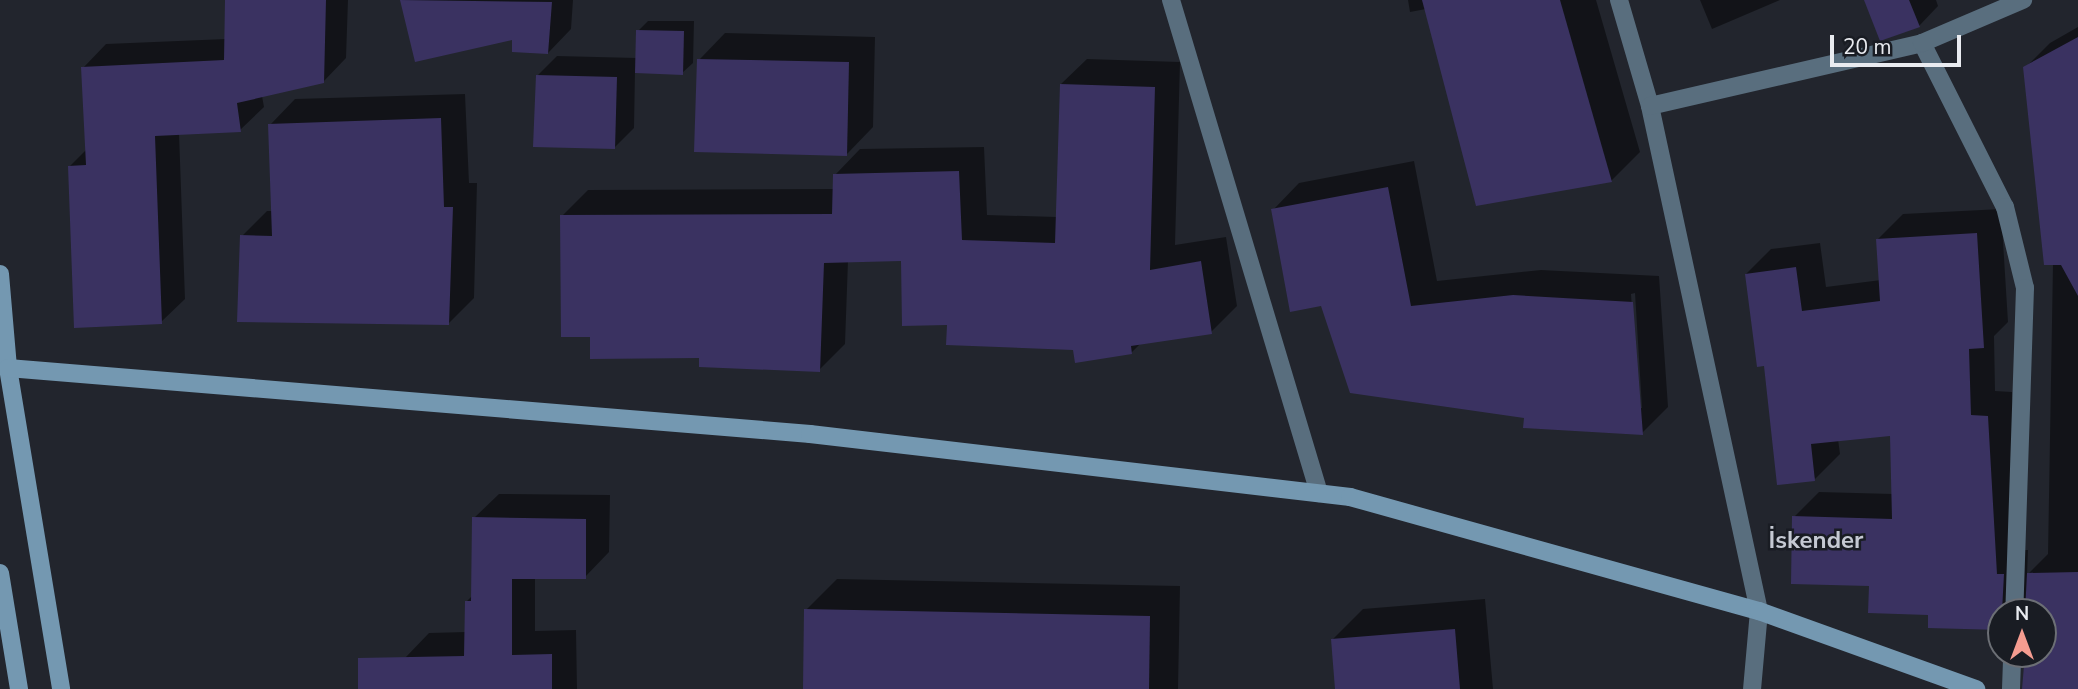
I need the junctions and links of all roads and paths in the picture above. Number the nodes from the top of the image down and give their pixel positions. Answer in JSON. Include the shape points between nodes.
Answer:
{"nodes":[{"id":1,"x":1171,"y":0,"type":"edge"},
{"id":2,"x":1619,"y":0,"type":"edge"},
{"id":3,"x":2023,"y":0,"type":"edge"},
{"id":4,"x":1922,"y":43,"type":"junction"},
{"id":5,"x":1650,"y":106,"type":"junction"},
{"id":6,"x":0,"y":274,"type":"edge"},
{"id":7,"x":8,"y":368,"type":"junction"},
{"id":8,"x":0,"y":398,"type":"edge"},
{"id":9,"x":1319,"y":493,"type":"junction"},
{"id":10,"x":0,"y":573,"type":"edge"},
{"id":11,"x":2014,"y":598,"type":"edge"},
{"id":12,"x":1759,"y":611,"type":"junction"},
{"id":13,"x":2012,"y":668,"type":"edge"},
{"id":14,"x":19,"y":689,"type":"edge"},
{"id":15,"x":61,"y":689,"type":"edge"},
{"id":16,"x":1752,"y":689,"type":"edge"},
{"id":17,"x":1976,"y":689,"type":"edge"},
{"id":18,"x":2011,"y":689,"type":"edge"}],
"edges":[{"from":1,"to":9,"type":"street"},
{"from":2,"to":5,"type":"street"},
{"from":3,"to":4,"type":"street"},
{"from":4,"to":5,"type":"street"},
{"from":4,"to":11,"type":"street","via":[[2005,207],[2025,288]]},
{"from":5,"to":12,"type":"street"},
{"from":6,"to":7,"type":"main road"},
{"from":7,"to":8,"type":"main road"},
{"from":7,"to":9,"type":"main road","via":[[810,434]]},
{"from":7,"to":15,"type":"main road"},
{"from":9,"to":12,"type":"main road","via":[[1350,497]]},
{"from":10,"to":14,"type":"main road"},
{"from":12,"to":16,"type":"street"},
{"from":12,"to":17,"type":"main road"},
{"from":13,"to":18,"type":"street"}]}
